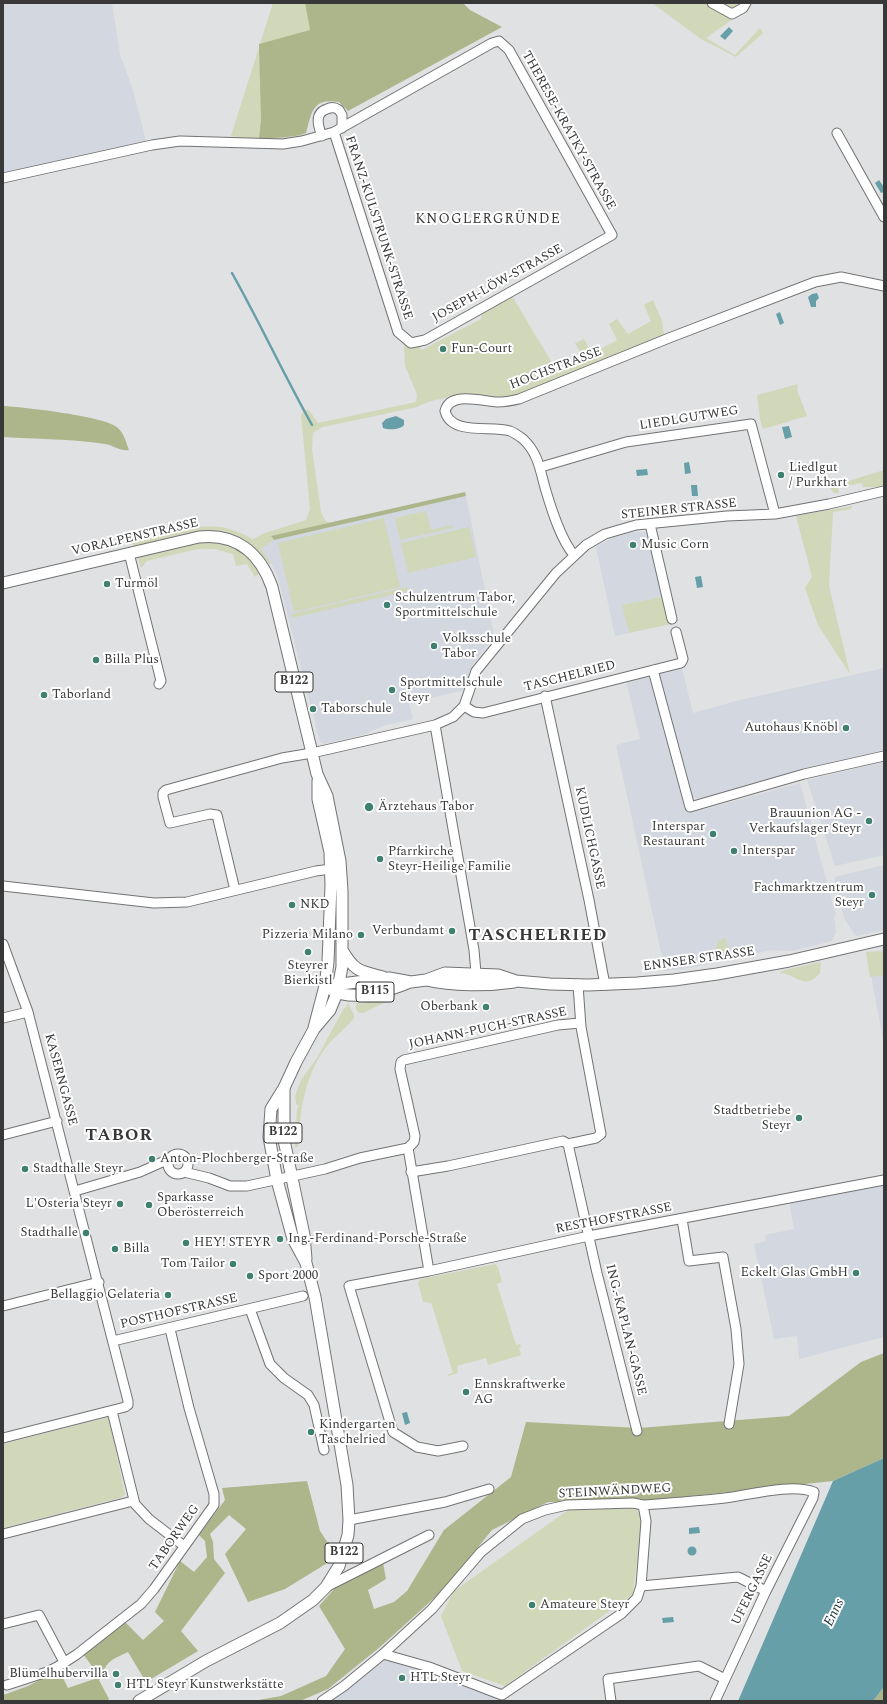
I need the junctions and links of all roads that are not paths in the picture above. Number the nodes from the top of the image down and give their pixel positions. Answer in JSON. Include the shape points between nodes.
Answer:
{"nodes":[{"id":1,"x":712,"y":3,"type":"edge"},
{"id":2,"x":746,"y":3,"type":"edge"},
{"id":3,"x":338,"y":130,"type":"junction"},
{"id":4,"x":837,"y":133,"type":"dead end"},
{"id":5,"x":322,"y":136,"type":"junction"},
{"id":6,"x":3,"y":178,"type":"edge"},
{"id":7,"x":884,"y":217,"type":"edge"},
{"id":8,"x":612,"y":235,"type":"joint"},
{"id":9,"x":884,"y":286,"type":"edge"},
{"id":10,"x":398,"y":332,"type":"joint"},
{"id":11,"x":541,"y":467,"type":"junction"},
{"id":12,"x":884,"y":491,"type":"edge"},
{"id":13,"x":775,"y":514,"type":"junction"},
{"id":14,"x":650,"y":524,"type":"junction"},
{"id":15,"x":129,"y":553,"type":"junction"},
{"id":16,"x":574,"y":555,"type":"junction"},
{"id":17,"x":3,"y":582,"type":"edge"},
{"id":18,"x":672,"y":619,"type":"dead end"},
{"id":19,"x":676,"y":632,"type":"dead end"},
{"id":20,"x":653,"y":670,"type":"junction"},
{"id":21,"x":159,"y":684,"type":"dead end"},
{"id":22,"x":545,"y":696,"type":"junction"},
{"id":23,"x":464,"y":706,"type":"junction"},
{"id":24,"x":435,"y":724,"type":"junction"},
{"id":25,"x":312,"y":753,"type":"junction"},
{"id":26,"x":884,"y":756,"type":"edge"},
{"id":27,"x":317,"y":774,"type":"junction"},
{"id":28,"x":332,"y":869,"type":"junction"},
{"id":29,"x":3,"y":886,"type":"edge"},
{"id":30,"x":234,"y":890,"type":"junction"},
{"id":31,"x":884,"y":939,"type":"edge"},
{"id":32,"x":3,"y":944,"type":"edge"},
{"id":33,"x":342,"y":950,"type":"junction"},
{"id":34,"x":476,"y":973,"type":"junction"},
{"id":35,"x":389,"y":978,"type":"junction"},
{"id":36,"x":426,"y":980,"type":"junction"},
{"id":37,"x":516,"y":981,"type":"junction"},
{"id":38,"x":411,"y":982,"type":"junction"},
{"id":39,"x":578,"y":985,"type":"junction"},
{"id":40,"x":605,"y":985,"type":"junction"},
{"id":41,"x":325,"y":986,"type":"junction"},
{"id":42,"x":338,"y":988,"type":"junction"},
{"id":43,"x":28,"y":1012,"type":"junction"},
{"id":44,"x":3,"y":1018,"type":"edge"},
{"id":45,"x":580,"y":1023,"type":"junction"},
{"id":46,"x":314,"y":1029,"type":"junction"},
{"id":47,"x":284,"y":1088,"type":"junction"},
{"id":48,"x":57,"y":1120,"type":"junction"},
{"id":49,"x":3,"y":1134,"type":"edge"},
{"id":50,"x":568,"y":1144,"type":"junction"},
{"id":51,"x":408,"y":1148,"type":"junction"},
{"id":52,"x":169,"y":1159,"type":"junction"},
{"id":53,"x":188,"y":1161,"type":"junction"},
{"id":54,"x":169,"y":1170,"type":"junction"},
{"id":55,"x":140,"y":1172,"type":"junction"},
{"id":56,"x":184,"y":1172,"type":"junction"},
{"id":57,"x":411,"y":1172,"type":"junction"},
{"id":58,"x":291,"y":1177,"type":"junction"},
{"id":59,"x":209,"y":1178,"type":"junction"},
{"id":60,"x":277,"y":1180,"type":"junction"},
{"id":61,"x":884,"y":1180,"type":"edge"},
{"id":62,"x":75,"y":1190,"type":"junction"},
{"id":63,"x":682,"y":1219,"type":"junction"},
{"id":64,"x":589,"y":1236,"type":"junction"},
{"id":65,"x":306,"y":1263,"type":"junction"},
{"id":66,"x":429,"y":1271,"type":"junction"},
{"id":67,"x":99,"y":1282,"type":"junction"},
{"id":68,"x":303,"y":1296,"type":"dead end"},
{"id":69,"x":3,"y":1306,"type":"edge"},
{"id":70,"x":250,"y":1309,"type":"junction"},
{"id":71,"x":170,"y":1329,"type":"junction"},
{"id":72,"x":113,"y":1341,"type":"junction"},
{"id":73,"x":112,"y":1411,"type":"junction"},
{"id":74,"x":729,"y":1424,"type":"dead end"},
{"id":75,"x":637,"y":1431,"type":"dead end"},
{"id":76,"x":3,"y":1438,"type":"edge"},
{"id":77,"x":463,"y":1446,"type":"dead end"},
{"id":78,"x":324,"y":1450,"type":"dead end"},
{"id":79,"x":489,"y":1489,"type":"dead end"},
{"id":80,"x":814,"y":1492,"type":"joint"},
{"id":81,"x":133,"y":1501,"type":"junction"},
{"id":82,"x":643,"y":1505,"type":"junction"},
{"id":83,"x":350,"y":1520,"type":"junction"},
{"id":84,"x":3,"y":1534,"type":"edge"},
{"id":85,"x":429,"y":1535,"type":"dead end"},
{"id":86,"x":184,"y":1546,"type":"junction"},
{"id":87,"x":326,"y":1586,"type":"junction"},
{"id":88,"x":641,"y":1586,"type":"junction"},
{"id":89,"x":766,"y":1591,"type":"junction"},
{"id":90,"x":3,"y":1624,"type":"edge"},
{"id":91,"x":382,"y":1654,"type":"junction"},
{"id":92,"x":64,"y":1662,"type":"junction"},
{"id":93,"x":725,"y":1679,"type":"junction"},
{"id":94,"x":8,"y":1685,"type":"dead end"},
{"id":95,"x":503,"y":1698,"type":"edge"},
{"id":96,"x":139,"y":1701,"type":"edge"},
{"id":97,"x":322,"y":1701,"type":"edge"},
{"id":98,"x":611,"y":1701,"type":"edge"},
{"id":99,"x":715,"y":1701,"type":"edge"}],
"edges":[{"from":1,"to":2,"type":"street","via":[[732,14],[743,8]]},
{"from":3,"to":5,"type":"street"},
{"from":3,"to":5,"type":"street","via":[[342,115],[339,110],[331,107],[325,109],[318,116]]},
{"from":3,"to":8,"type":"street","name":"THERESE-KRATKY-STRASSE","via":[[499,41],[509,50]]},
{"from":3,"to":10,"type":"street","name":"FRANZ-KULSTRUNK-STRASSE"},
{"from":4,"to":7,"type":"street"},
{"from":5,"to":6,"type":"street","via":[[283,144],[180,141]]},
{"from":8,"to":10,"type":"street","name":"JOSEPH-LÖW-STRASSE","via":[[425,340],[412,342]]},
{"from":9,"to":11,"type":"street","name":"HOCHSTRASSE","via":[[848,278],[827,279],[676,335],[519,399],[498,402],[458,399],[447,405],[446,416],[452,423],[515,433],[531,448]]},
{"from":11,"to":13,"type":"street","name":"LIEDLGUTWEG","via":[[626,442],[750,423]]},
{"from":11,"to":16,"type":"street","name":"HOCHSTRASSE","via":[[549,500],[567,546]]},
{"from":12,"to":13,"type":"street","name":"STEINER STRASSE"},
{"from":13,"to":14,"type":"street","name":"STEINER STRASSE"},
{"from":14,"to":16,"type":"street","name":"STEINER STRASSE","via":[[605,534]]},
{"from":14,"to":18,"type":"street"},
{"from":15,"to":17,"type":"main road","name":"VORALPENSTRASSE","number":"B122"},
{"from":15,"to":21,"type":"street","via":[[161,681]]},
{"from":15,"to":25,"type":"main road","name":"VORALPENSTRASSE","number":"B122","via":[[208,536],[234,541],[255,555],[268,575],[272,587]]},
{"from":16,"to":23,"type":"street","name":"STEINER STRASSE","via":[[544,586],[476,671]]},
{"from":19,"to":20,"type":"street","name":"TASCHELRIED","via":[[682,662]]},
{"from":20,"to":22,"type":"street","name":"TASCHELRIED"},
{"from":20,"to":26,"type":"street","via":[[690,807],[804,774]]},
{"from":22,"to":23,"type":"street","name":"TASCHELRIED","via":[[483,713],[474,712]]},
{"from":22,"to":40,"type":"street","name":"KUDLICHGASSE"},
{"from":23,"to":24,"type":"street","via":[[452,717]]},
{"from":24,"to":25,"type":"street"},
{"from":24,"to":34,"type":"street","via":[[476,958]]},
{"from":25,"to":27,"type":"main road","number":"B122"},
{"from":25,"to":30,"type":"street","via":[[287,757],[177,786],[163,793],[170,823],[216,814]]},
{"from":27,"to":28,"type":"main road","number":"B122","via":[[318,799]]},
{"from":27,"to":33,"type":"main road","number":"B122","via":[[327,796],[340,861]]},
{"from":28,"to":30,"type":"street"},
{"from":28,"to":41,"type":"main road","number":"B122"},
{"from":29,"to":30,"type":"street","via":[[154,903],[187,902]]},
{"from":31,"to":40,"type":"main road","name":"ENNSER STRASSE","number":"B115","via":[[789,961],[689,979]]},
{"from":32,"to":43,"type":"street","name":"KASERNGASSE"},
{"from":33,"to":35,"type":"main road","via":[[357,969]]},
{"from":33,"to":42,"type":"main road","number":"B122"},
{"from":34,"to":36,"type":"main road","name":"ENNSER STRASSE","number":"B115","via":[[445,973]]},
{"from":34,"to":37,"type":"main road","name":"ENNSER STRASSE","number":"B115","via":[[498,975]]},
{"from":35,"to":38,"type":"main road","name":"ENNSER STRASSE","number":"B115"},
{"from":35,"to":42,"type":"main road","name":"ENNSER STRASSE","number":"B115"},
{"from":36,"to":37,"type":"main road","name":"ENNSER STRASSE","number":"B115","via":[[443,984],[497,984]]},
{"from":36,"to":38,"type":"main road","name":"ENNSER STRASSE","number":"B115"},
{"from":37,"to":39,"type":"main road","name":"ENNSER STRASSE","number":"B115"},
{"from":38,"to":42,"type":"main road","name":"ENNSER STRASSE","number":"B115","via":[[391,989],[349,996]]},
{"from":39,"to":40,"type":"main road","name":"ENNSER STRASSE","number":"B115"},
{"from":39,"to":45,"type":"street"},
{"from":41,"to":42,"type":"main road","name":"ENNSER STRASSE","number":"B115"},
{"from":41,"to":46,"type":"main road","number":"B122"},
{"from":42,"to":46,"type":"main road","number":"B122","via":[[330,1010]]},
{"from":43,"to":44,"type":"street"},
{"from":43,"to":48,"type":"street","name":"KASERNGASSE"},
{"from":45,"to":50,"type":"street","via":[[601,1134],[596,1138]]},
{"from":45,"to":51,"type":"street","name":"JOHANN-PUCH-STRASSE","via":[[558,1025],[401,1062],[400,1069],[415,1136],[414,1142]]},
{"from":46,"to":47,"type":"main road","number":"B122"},
{"from":47,"to":58,"type":"main road","number":"B122","via":[[284,1140]]},
{"from":47,"to":60,"type":"main road","number":"B122","via":[[271,1109],[269,1123],[270,1151]]},
{"from":48,"to":49,"type":"street"},
{"from":48,"to":62,"type":"street","name":"KASERNGASSE"},
{"from":50,"to":57,"type":"street","via":[[563,1141]]},
{"from":50,"to":64,"type":"street","name":"ING.-KAPLAN-GASSE"},
{"from":51,"to":57,"type":"street","name":"JOHANN-PUCH-STRASSE"},
{"from":51,"to":58,"type":"street"},
{"from":52,"to":53,"type":"street","via":[[177,1154]]},
{"from":52,"to":54,"type":"street"},
{"from":52,"to":55,"type":"street"},
{"from":53,"to":56,"type":"street"},
{"from":53,"to":59,"type":"street"},
{"from":54,"to":55,"type":"street"},
{"from":54,"to":56,"type":"street","via":[[175,1175]]},
{"from":55,"to":62,"type":"street"},
{"from":56,"to":59,"type":"street"},
{"from":57,"to":66,"type":"street","name":"JOHANN-PUCH-STRASSE"},
{"from":58,"to":60,"type":"street"},
{"from":58,"to":65,"type":"main road","number":"B122","via":[[304,1236]]},
{"from":59,"to":60,"type":"street","via":[[235,1187]]},
{"from":60,"to":65,"type":"main road","number":"B122","via":[[293,1239]]},
{"from":61,"to":63,"type":"street","name":"RESTHOFSTRASSE"},
{"from":62,"to":67,"type":"street","name":"KASERNGASSE"},
{"from":63,"to":64,"type":"street","name":"RESTHOFSTRASSE"},
{"from":63,"to":74,"type":"street","via":[[689,1261],[723,1257],[736,1328],[739,1364]]},
{"from":64,"to":66,"type":"street","name":"RESTHOFSTRASSE"},
{"from":64,"to":75,"type":"street","name":"ING.-KAPLAN-GASSE"},
{"from":65,"to":83,"type":"main road","number":"B122","via":[[315,1297],[347,1485]]},
{"from":66,"to":77,"type":"street","name":"RESTHOFSTRASSE","via":[[349,1286],[393,1432],[417,1447],[438,1451]]},
{"from":67,"to":69,"type":"street"},
{"from":67,"to":72,"type":"street","name":"KASERNGASSE"},
{"from":68,"to":70,"type":"street","name":"POSTHOFSTRASSE"},
{"from":70,"to":71,"type":"street","name":"POSTHOFSTRASSE"},
{"from":70,"to":78,"type":"street","name":"POSTHOFSTRASSE","via":[[270,1364],[308,1395],[314,1404]]},
{"from":71,"to":72,"type":"street","name":"POSTHOFSTRASSE"},
{"from":71,"to":86,"type":"street","name":"TABORWEG","via":[[215,1500]]},
{"from":72,"to":73,"type":"street","name":"KASERNGASSE","via":[[128,1405]]},
{"from":73,"to":76,"type":"street"},
{"from":73,"to":81,"type":"street"},
{"from":79,"to":83,"type":"street","via":[[445,1502]]},
{"from":80,"to":82,"type":"street","name":"STEINWÄNDWEG","via":[[803,1489],[774,1490],[727,1498]]},
{"from":80,"to":89,"type":"street","name":"UFERGASSE"},
{"from":81,"to":84,"type":"street"},
{"from":81,"to":86,"type":"street","via":[[138,1509]]},
{"from":82,"to":88,"type":"street","via":[[646,1521]]},
{"from":82,"to":91,"type":"street","name":"STEINWÄNDWEG","via":[[567,1505],[522,1519],[481,1552],[432,1609]]},
{"from":83,"to":87,"type":"main road","number":"B122","via":[[345,1550],[339,1566]]},
{"from":85,"to":87,"type":"street"},
{"from":86,"to":92,"type":"street","name":"TABORWEG","via":[[141,1604]]},
{"from":87,"to":96,"type":"main road","number":"B122","via":[[313,1600],[280,1623],[206,1661]]},
{"from":88,"to":89,"type":"street","via":[[738,1577]]},
{"from":88,"to":95,"type":"street","via":[[637,1598],[621,1614]]},
{"from":89,"to":93,"type":"street","name":"UFERGASSE"},
{"from":90,"to":92,"type":"street","via":[[39,1615]]},
{"from":91,"to":95,"type":"street","via":[[428,1667]]},
{"from":91,"to":97,"type":"street","name":"STEINWÄNDWEG"},
{"from":92,"to":94,"type":"street","name":"TABORWEG","via":[[47,1672]]},
{"from":93,"to":98,"type":"street","via":[[699,1666],[608,1679]]},
{"from":93,"to":99,"type":"street","name":"UFERGASSE"}]}
